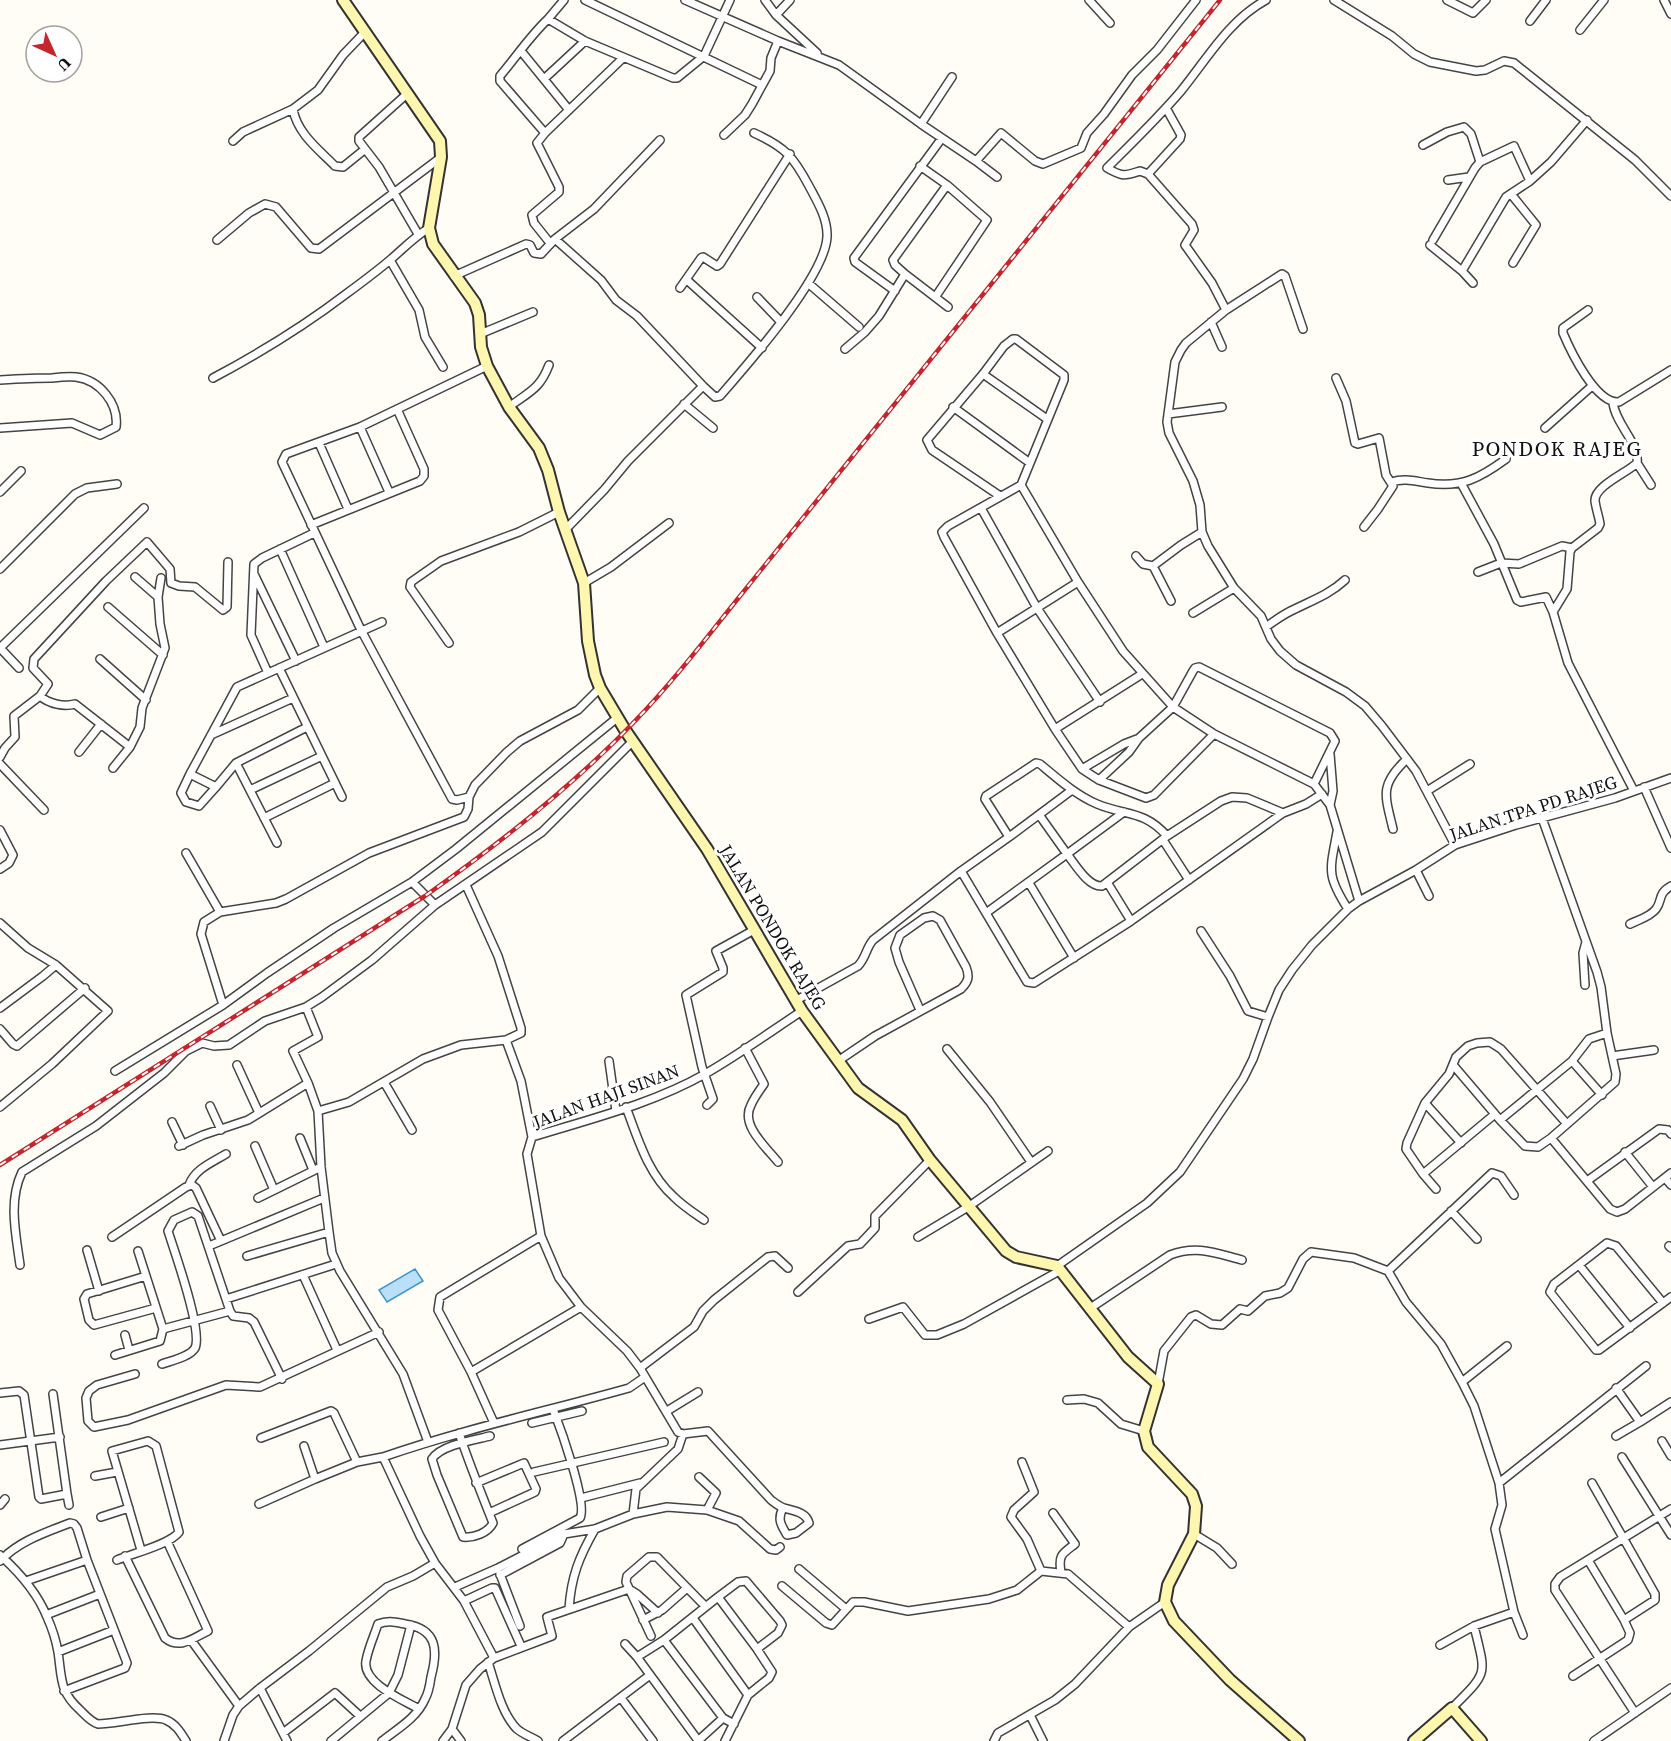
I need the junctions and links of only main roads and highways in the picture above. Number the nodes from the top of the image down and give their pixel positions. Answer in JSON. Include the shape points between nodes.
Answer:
{"nodes":[{"id":1,"x":343,"y":0,"type":"edge"},
{"id":2,"x":1299,"y":1741,"type":"edge"},
{"id":3,"x":1414,"y":1741,"type":"edge"},
{"id":4,"x":1481,"y":1741,"type":"edge"}],
"edges":[{"from":1,"to":2,"type":"main road","name":"JALAN PONDOK RAJEG","via":[[440,141],[429,228],[433,244],[476,303],[487,366],[539,448],[548,470],[584,583],[588,641],[600,688],[707,849],[795,1001],[858,1088],[902,1120],[1006,1251],[1059,1268],[1128,1358],[1158,1384],[1144,1431],[1148,1447],[1192,1494],[1196,1506],[1194,1534],[1168,1585],[1165,1602],[1174,1622],[1230,1680]]},
{"from":3,"to":4,"type":"main road","via":[[1452,1708]]}]}
